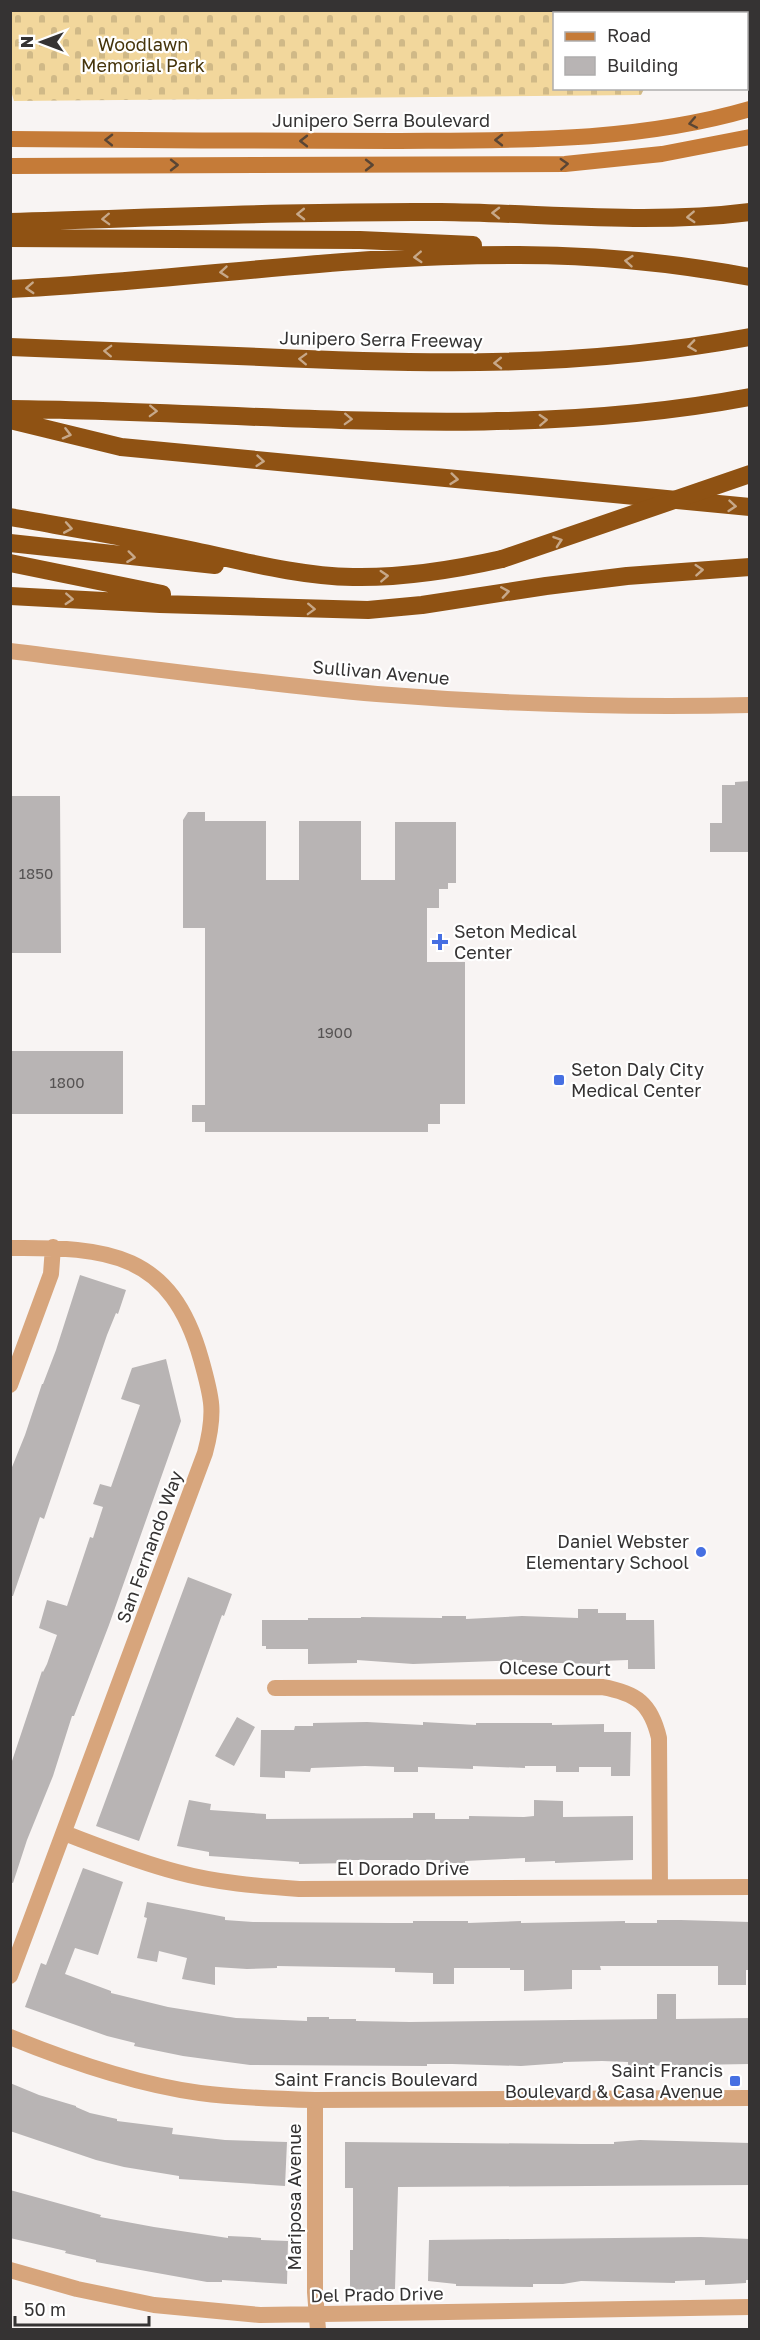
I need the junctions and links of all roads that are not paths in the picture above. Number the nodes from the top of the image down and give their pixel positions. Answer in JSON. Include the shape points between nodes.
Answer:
{"nodes":[{"id":1,"x":750,"y":109,"type":"edge"},
{"id":2,"x":750,"y":136,"type":"edge"},
{"id":3,"x":10,"y":139,"type":"edge"},
{"id":4,"x":10,"y":166,"type":"edge"},
{"id":5,"x":750,"y":212,"type":"edge"},
{"id":6,"x":10,"y":222,"type":"edge"},
{"id":7,"x":10,"y":238,"type":"edge"},
{"id":8,"x":561,"y":256,"type":"junction"},
{"id":9,"x":750,"y":277,"type":"edge"},
{"id":10,"x":10,"y":289,"type":"edge"},
{"id":11,"x":750,"y":337,"type":"edge"},
{"id":12,"x":10,"y":347,"type":"edge"},
{"id":13,"x":750,"y":397,"type":"edge"},
{"id":14,"x":10,"y":409,"type":"edge"},
{"id":15,"x":10,"y":420,"type":"edge"},
{"id":16,"x":750,"y":474,"type":"edge"},
{"id":17,"x":750,"y":507,"type":"edge"},
{"id":18,"x":10,"y":517,"type":"edge"},
{"id":19,"x":10,"y":543,"type":"edge"},
{"id":20,"x":10,"y":563,"type":"edge"},
{"id":21,"x":750,"y":567,"type":"edge"},
{"id":22,"x":283,"y":570,"type":"junction"},
{"id":23,"x":10,"y":596,"type":"edge"},
{"id":24,"x":253,"y":606,"type":"junction"},
{"id":25,"x":10,"y":651,"type":"edge"},
{"id":26,"x":750,"y":705,"type":"edge"},
{"id":27,"x":53,"y":1247,"type":"junction"},
{"id":28,"x":10,"y":1248,"type":"edge"},
{"id":29,"x":10,"y":1385,"type":"edge"},
{"id":30,"x":275,"y":1689,"type":"dead end"},
{"id":31,"x":64,"y":1833,"type":"junction"},
{"id":32,"x":660,"y":1887,"type":"junction"},
{"id":33,"x":750,"y":1887,"type":"edge"},
{"id":34,"x":10,"y":1976,"type":"edge"},
{"id":35,"x":10,"y":2037,"type":"edge"},
{"id":36,"x":750,"y":2098,"type":"edge"},
{"id":37,"x":315,"y":2100,"type":"junction"},
{"id":38,"x":10,"y":2270,"type":"edge"},
{"id":39,"x":750,"y":2307,"type":"edge"},
{"id":40,"x":318,"y":2323,"type":"edge"}],
"edges":[{"from":1,"to":3,"type":"main road","name":"Junipero Serra Boulevard","one_way":true,"via":[[665,129],[539,140]]},
{"from":4,"to":2,"type":"main road","one_way":true,"via":[[555,164],[662,154]]},
{"from":5,"to":6,"type":"highway","one_way":true,"via":[[667,218],[390,212]]},
{"from":7,"to":8,"type":"highway","via":[[401,241]]},
{"from":9,"to":8,"type":"highway","one_way":true},
{"from":8,"to":10,"type":"highway","one_way":true,"via":[[405,258]]},
{"from":11,"to":12,"type":"highway","name":"Junipero Serra Freeway","one_way":true,"via":[[622,355],[479,364]]},
{"from":14,"to":13,"type":"highway","one_way":true,"via":[[502,422],[619,415]]},
{"from":15,"to":17,"type":"highway","one_way":true,"via":[[121,447]]},
{"from":22,"to":16,"type":"highway","one_way":true,"bridge":true,"via":[[376,577],[441,571],[502,559]]},
{"from":18,"to":22,"type":"highway","one_way":true},
{"from":19,"to":22,"type":"highway","one_way":true},
{"from":20,"to":24,"type":"highway","via":[[155,593]]},
{"from":24,"to":21,"type":"highway","one_way":true,"via":[[392,608],[586,581]]},
{"from":23,"to":24,"type":"highway","one_way":true},
{"from":25,"to":26,"type":"street","name":"Sullivan Avenue","via":[[408,696],[632,706]]},
{"from":27,"to":28,"type":"street","name":"San Fernando Way"},
{"from":27,"to":29,"type":"street","via":[[51,1274]]},
{"from":27,"to":31,"type":"street","name":"San Fernando Way","via":[[122,1258],[163,1285],[177,1301],[191,1328],[213,1410],[205,1453]]},
{"from":30,"to":32,"type":"street","name":"Olcese Court","via":[[622,1690],[640,1701],[654,1718],[658,1738]]},
{"from":31,"to":32,"type":"street","name":"El Dorado Drive","via":[[178,1872],[260,1887]]},
{"from":31,"to":34,"type":"street","name":"San Fernando Way"},
{"from":32,"to":33,"type":"street","name":"El Dorado Drive"},
{"from":35,"to":37,"type":"street","name":"Saint Francis Boulevard","via":[[148,2083],[257,2099]]},
{"from":36,"to":37,"type":"street","name":"Saint Francis Boulevard"},
{"from":37,"to":40,"type":"street","name":"Mariposa Avenue"},
{"from":38,"to":40,"type":"street","name":"Del Prado Drive","via":[[154,2305]]},
{"from":39,"to":40,"type":"street","name":"Del Prado Drive"}]}
